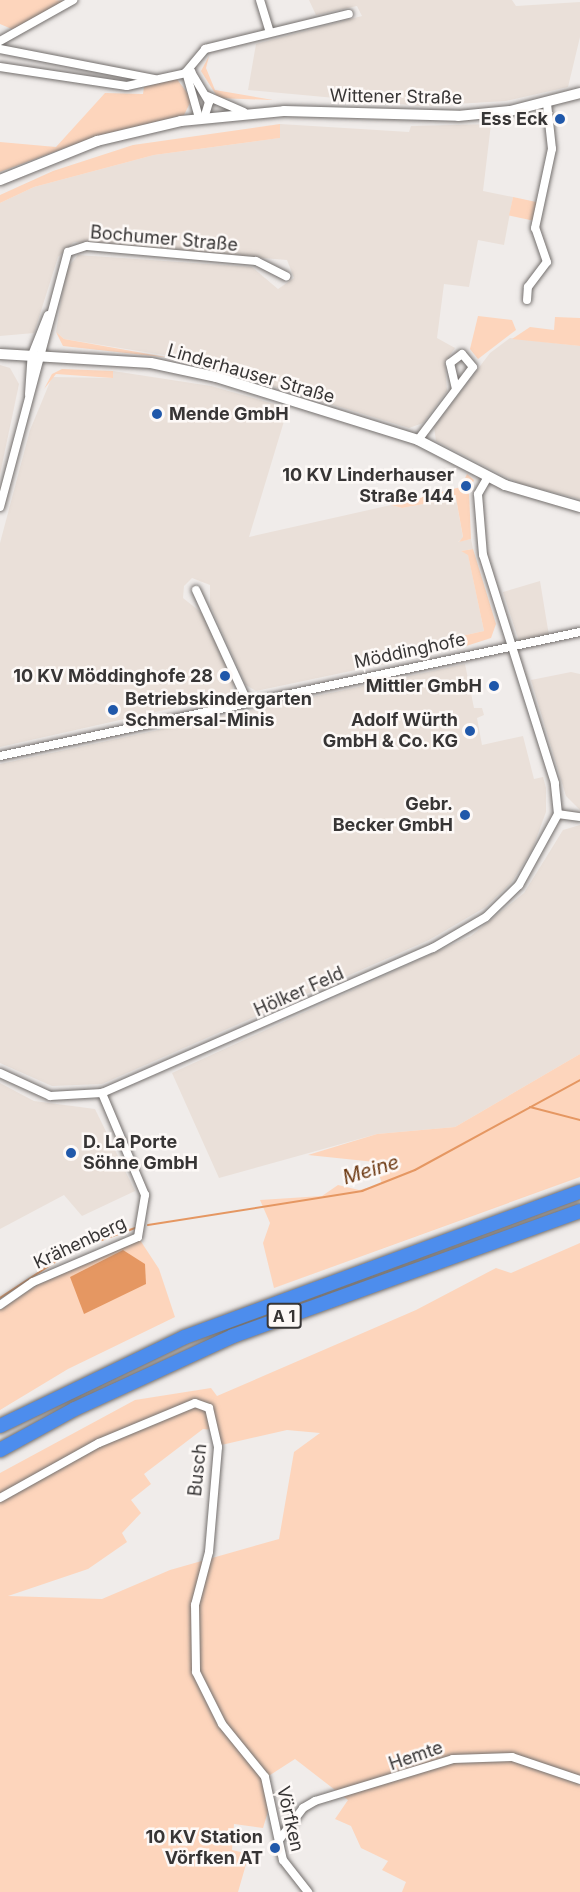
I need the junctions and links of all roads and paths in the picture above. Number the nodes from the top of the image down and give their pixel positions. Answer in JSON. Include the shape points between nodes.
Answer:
{"nodes":[{"id":1,"x":72,"y":0,"type":"edge"},
{"id":2,"x":260,"y":0,"type":"edge"},
{"id":3,"x":349,"y":14,"type":"dead end"},
{"id":4,"x":270,"y":33,"type":"junction"},
{"id":5,"x":0,"y":41,"type":"edge"},
{"id":6,"x":3,"y":50,"type":"edge"},
{"id":7,"x":0,"y":67,"type":"edge"},
{"id":8,"x":186,"y":72,"type":"junction"},
{"id":9,"x":155,"y":79,"type":"junction"},
{"id":10,"x":580,"y":93,"type":"edge"},
{"id":11,"x":206,"y":95,"type":"junction"},
{"id":12,"x":547,"y":104,"type":"junction"},
{"id":13,"x":246,"y":112,"type":"junction"},
{"id":14,"x":201,"y":118,"type":"junction"},
{"id":15,"x":0,"y":180,"type":"edge"},
{"id":16,"x":286,"y":276,"type":"dead end"},
{"id":17,"x":526,"y":300,"type":"dead end"},
{"id":18,"x":0,"y":354,"type":"edge"},
{"id":19,"x":37,"y":355,"type":"junction"},
{"id":20,"x":456,"y":388,"type":"dead end"},
{"id":21,"x":418,"y":440,"type":"junction"},
{"id":22,"x":488,"y":477,"type":"junction"},
{"id":23,"x":0,"y":507,"type":"edge"},
{"id":24,"x":580,"y":507,"type":"edge"},
{"id":25,"x":196,"y":590,"type":"dead end"},
{"id":26,"x":580,"y":632,"type":"edge"},
{"id":27,"x":511,"y":645,"type":"junction"},
{"id":28,"x":247,"y":701,"type":"junction"},
{"id":29,"x":0,"y":756,"type":"edge"},
{"id":30,"x":558,"y":814,"type":"junction"},
{"id":31,"x":580,"y":817,"type":"edge"},
{"id":32,"x":0,"y":1073,"type":"edge"},
{"id":33,"x":102,"y":1093,"type":"junction"},
{"id":34,"x":580,"y":1192,"type":"edge"},
{"id":35,"x":580,"y":1211,"type":"edge"},
{"id":36,"x":0,"y":1305,"type":"edge"},
{"id":37,"x":0,"y":1426,"type":"edge"},
{"id":38,"x":0,"y":1450,"type":"edge"},
{"id":39,"x":0,"y":1498,"type":"edge"},
{"id":40,"x":222,"y":1724,"type":"joint"},
{"id":41,"x":580,"y":1780,"type":"edge"},
{"id":42,"x":279,"y":1840,"type":"junction"},
{"id":43,"x":308,"y":1892,"type":"edge"}],
"edges":[{"from":1,"to":5,"type":"street"},
{"from":2,"to":4,"type":"street"},
{"from":3,"to":4,"type":"street"},
{"from":4,"to":8,"type":"street","via":[[205,49]]},
{"from":6,"to":9,"type":"street"},
{"from":7,"to":9,"type":"street","via":[[114,85]]},
{"from":8,"to":9,"type":"street"},
{"from":8,"to":11,"type":"street","name":"Wittener Straße","via":[[194,74]]},
{"from":8,"to":14,"type":"street"},
{"from":10,"to":12,"type":"main road","name":"Wittener Straße"},
{"from":11,"to":13,"type":"street","name":"Wittener Straße"},
{"from":11,"to":14,"type":"street","via":[[210,109]]},
{"from":12,"to":13,"type":"main road","name":"Wittener Straße","via":[[434,117]]},
{"from":12,"to":17,"type":"street","via":[[552,149],[535,228],[547,262],[528,287]]},
{"from":13,"to":14,"type":"main road","name":"Wittener Straße"},
{"from":14,"to":15,"type":"main road","name":"Wittener Straße","via":[[97,141]]},
{"from":16,"to":19,"type":"street","name":"Bochumer Straße","via":[[256,261],[80,247],[62,260]]},
{"from":18,"to":19,"type":"main road","name":"Linderhauser Straße"},
{"from":19,"to":21,"type":"main road","name":"Linderhauser Straße","via":[[170,366]]},
{"from":19,"to":23,"type":"street"},
{"from":20,"to":21,"type":"street"},
{"from":21,"to":22,"type":"main road","name":"Linderhauser Straße"},
{"from":22,"to":24,"type":"main road","name":"Linderhauser Straße"},
{"from":22,"to":27,"type":"street","via":[[478,494],[479,534]]},
{"from":25,"to":28,"type":"street"},
{"from":26,"to":27,"type":"street","name":"Möddinghofe"},
{"from":27,"to":28,"type":"street","name":"Möddinghofe"},
{"from":27,"to":30,"type":"street","via":[[555,783]]},
{"from":28,"to":29,"type":"street","name":"Möddinghofe"},
{"from":30,"to":31,"type":"street"},
{"from":30,"to":33,"type":"street","name":"Hölker Feld","via":[[519,885],[486,917],[433,948]]},
{"from":32,"to":33,"type":"street","name":"Hölker Feld","via":[[50,1096]]},
{"from":33,"to":36,"type":"street","name":"Krähenberg","via":[[145,1195],[138,1237],[33,1282]]},
{"from":34,"to":37,"type":"highway","number":"A 1","via":[[185,1337]]},
{"from":35,"to":38,"type":"highway","number":"A 1","via":[[233,1336],[75,1409]]},
{"from":39,"to":40,"type":"street","name":"Busch","via":[[99,1443],[195,1403],[209,1408],[218,1447],[193,1649],[199,1684]]},
{"from":40,"to":42,"type":"street","name":"Vörfken","via":[[265,1778]]},
{"from":41,"to":42,"type":"street","name":"Hemte","via":[[512,1757],[453,1759],[315,1801]]},
{"from":42,"to":43,"type":"street","name":"Vörfken","via":[[289,1871]]}]}
